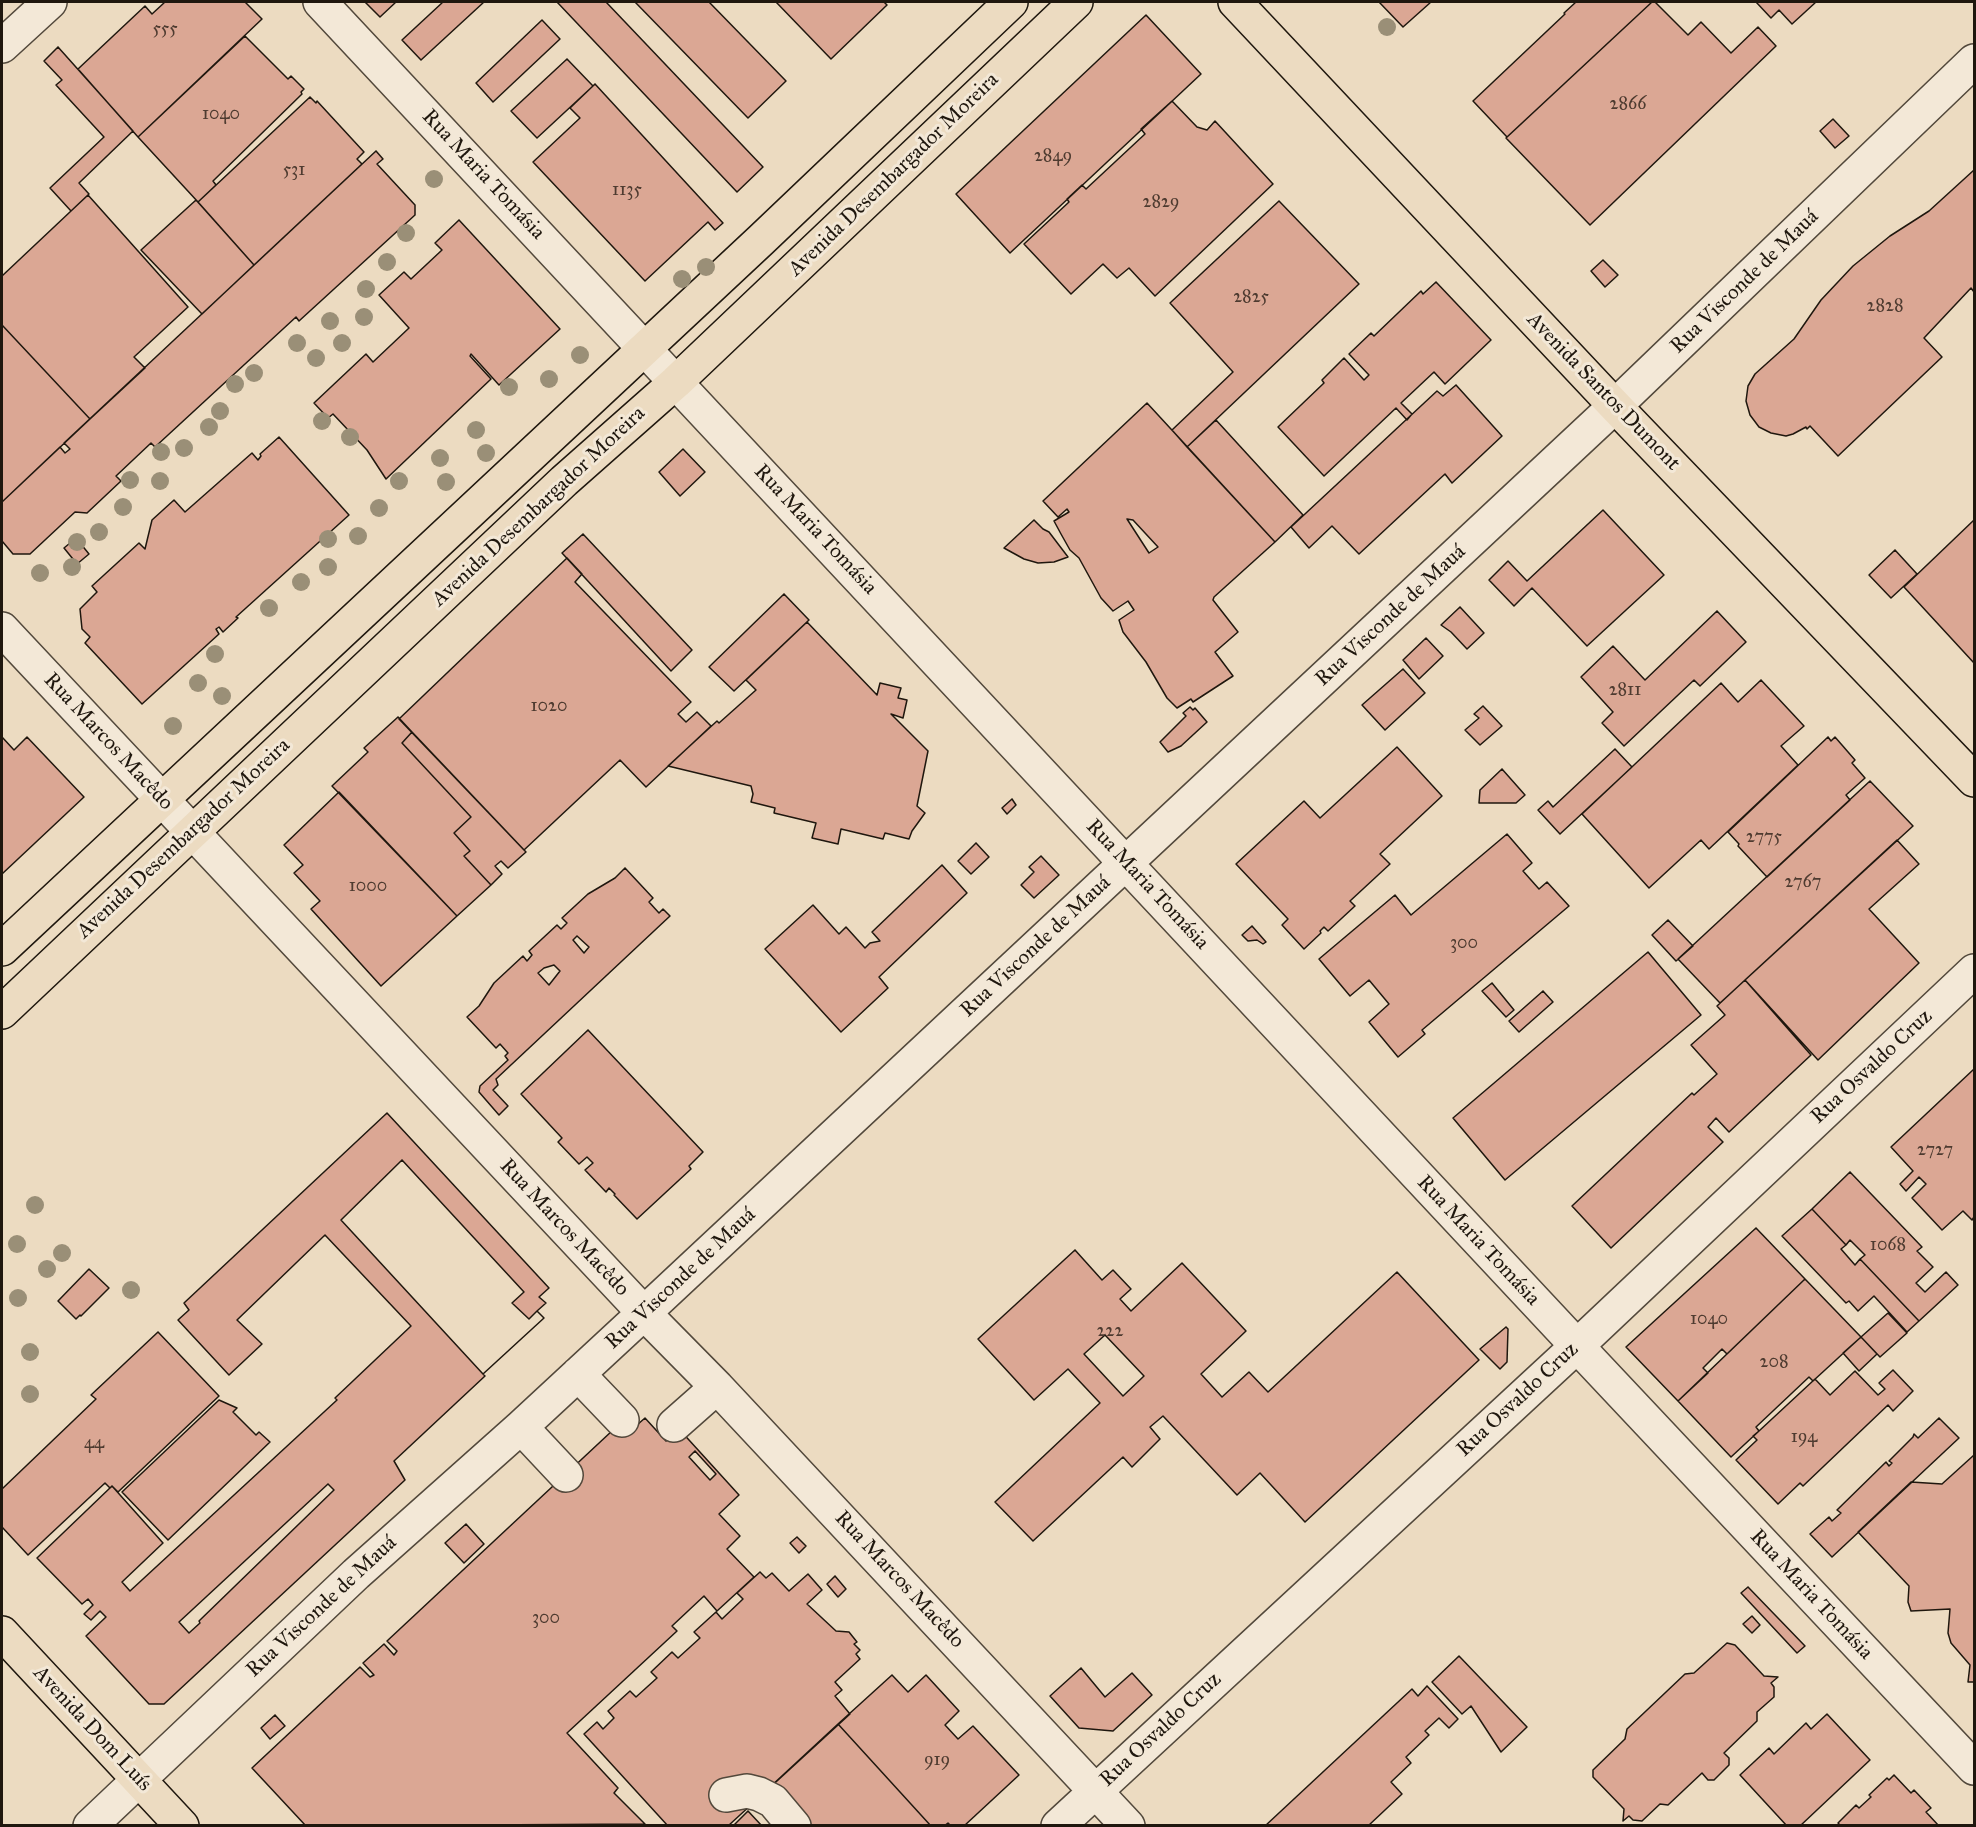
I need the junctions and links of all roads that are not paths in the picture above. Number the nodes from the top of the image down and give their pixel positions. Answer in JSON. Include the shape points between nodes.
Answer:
{"nodes":[{"id":1,"x":50,"y":2,"type":"edge"},
{"id":2,"x":320,"y":2,"type":"edge"},
{"id":3,"x":1011,"y":2,"type":"edge"},
{"id":4,"x":1076,"y":2,"type":"edge"},
{"id":5,"x":1235,"y":2,"type":"edge"},
{"id":6,"x":2,"y":46,"type":"edge"},
{"id":7,"x":1974,"y":61,"type":"edge"},
{"id":8,"x":644,"y":347,"type":"junction"},
{"id":9,"x":676,"y":382,"type":"junction"},
{"id":10,"x":1616,"y":406,"type":"junction"},
{"id":11,"x":2,"y":629,"type":"edge"},
{"id":12,"x":1974,"y":780,"type":"edge"},
{"id":13,"x":162,"y":799,"type":"junction"},
{"id":14,"x":192,"y":831,"type":"junction"},
{"id":15,"x":1127,"y":863,"type":"junction"},
{"id":16,"x":2,"y":949,"type":"edge"},
{"id":17,"x":1974,"y":971,"type":"edge"},
{"id":18,"x":2,"y":1012,"type":"edge"},
{"id":19,"x":644,"y":1313,"type":"junction"},
{"id":20,"x":1577,"y":1346,"type":"junction"},
{"id":21,"x":578,"y":1374,"type":"junction"},
{"id":22,"x":717,"y":1387,"type":"junction"},
{"id":23,"x":622,"y":1420,"type":"dead end"},
{"id":24,"x":675,"y":1425,"type":"dead end"},
{"id":25,"x":521,"y":1427,"type":"junction"},
{"id":26,"x":566,"y":1475,"type":"dead end"},
{"id":27,"x":2,"y":1633,"type":"edge"},
{"id":28,"x":1974,"y":1768,"type":"edge"},
{"id":29,"x":139,"y":1780,"type":"junction"},
{"id":30,"x":1096,"y":1790,"type":"junction"},
{"id":31,"x":726,"y":1795,"type":"dead end"},
{"id":32,"x":90,"y":1826,"type":"edge"},
{"id":33,"x":182,"y":1826,"type":"edge"},
{"id":34,"x":794,"y":1826,"type":"edge"},
{"id":35,"x":1059,"y":1826,"type":"edge"},
{"id":36,"x":1128,"y":1826,"type":"edge"}],
"edges":[{"from":1,"to":6,"type":"street"},
{"from":2,"to":8,"type":"street","name":"Rua Maria Tomásia"},
{"from":3,"to":8,"type":"main road","name":"Avenida Desembargador Moreira"},
{"from":4,"to":9,"type":"main road","name":"Avenida Desembargador Moreira"},
{"from":5,"to":10,"type":"main road","name":"Avenida Santos Dumont"},
{"from":7,"to":10,"type":"street","name":"Rua Visconde de Mauá"},
{"from":8,"to":9,"type":"street","name":"Rua Maria Tomásia"},
{"from":8,"to":13,"type":"main road","name":"Avenida Desembargador Moreira"},
{"from":9,"to":14,"type":"main road","name":"Avenida Desembargador Moreira","via":[[564,481]]},
{"from":9,"to":15,"type":"street","name":"Rua Maria Tomásia"},
{"from":10,"to":12,"type":"main road","name":"Avenida Santos Dumont"},
{"from":10,"to":15,"type":"street","name":"Rua Visconde de Mauá"},
{"from":11,"to":13,"type":"street","name":"Rua Marcos Macêdo"},
{"from":13,"to":14,"type":"street","name":"Rua Marcos Macêdo"},
{"from":13,"to":16,"type":"main road","name":"Avenida Desembargador Moreira"},
{"from":14,"to":18,"type":"main road","name":"Avenida Desembargador Moreira"},
{"from":14,"to":19,"type":"street","name":"Rua Marcos Macêdo"},
{"from":15,"to":19,"type":"street","name":"Rua Visconde de Mauá"},
{"from":15,"to":20,"type":"street","name":"Rua Maria Tomásia"},
{"from":17,"to":20,"type":"street","name":"Rua Osvaldo Cruz"},
{"from":19,"to":21,"type":"street","name":"Rua Visconde de Mauá"},
{"from":19,"to":22,"type":"street","name":"Rua Marcos Macêdo"},
{"from":20,"to":28,"type":"street","name":"Rua Maria Tomásia"},
{"from":20,"to":30,"type":"street","name":"Rua Osvaldo Cruz"},
{"from":21,"to":23,"type":"street"},
{"from":21,"to":25,"type":"street","name":"Rua Visconde de Mauá"},
{"from":22,"to":24,"type":"street"},
{"from":22,"to":30,"type":"street","name":"Rua Marcos Macêdo"},
{"from":25,"to":26,"type":"street"},
{"from":25,"to":29,"type":"street","name":"Rua Visconde de Mauá","via":[[356,1574]]},
{"from":27,"to":29,"type":"main road","name":"Avenida Dom Luís"},
{"from":29,"to":32,"type":"street","name":"Rua Visconde de Mauá"},
{"from":29,"to":33,"type":"main road","name":"Avenida Dom Luís"},
{"from":30,"to":35,"type":"street","name":"Rua Osvaldo Cruz"},
{"from":30,"to":36,"type":"street","name":"Rua Marcos Macêdo"},
{"from":31,"to":34,"type":"street","via":[[747,1791],[759,1794],[773,1801]]}]}
